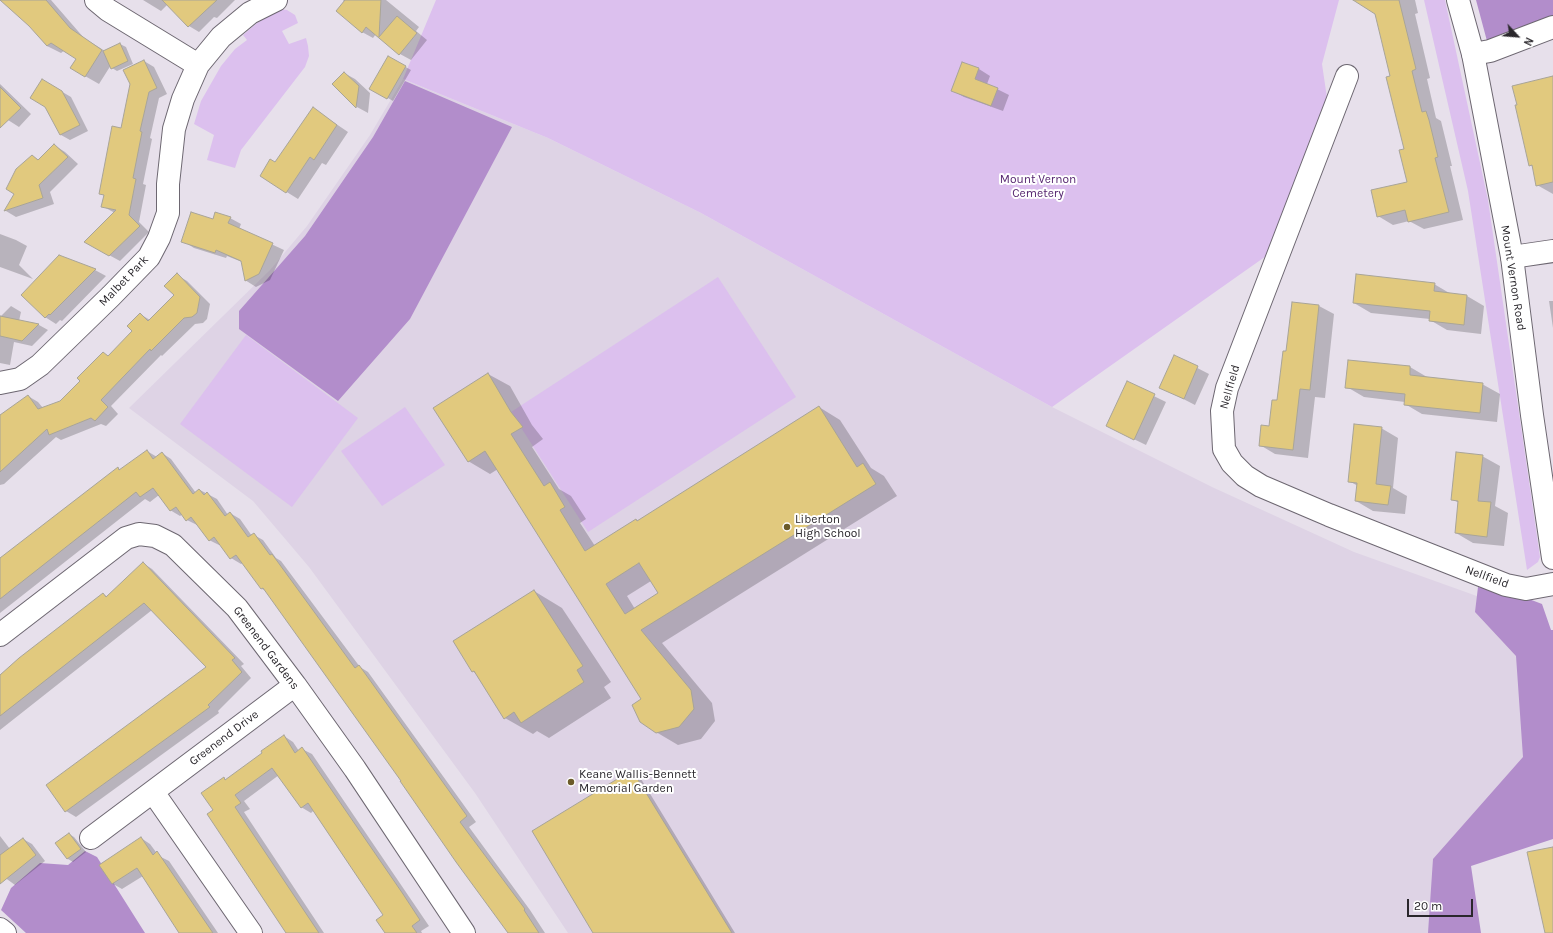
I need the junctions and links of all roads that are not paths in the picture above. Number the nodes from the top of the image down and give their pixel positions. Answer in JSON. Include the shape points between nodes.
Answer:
{"nodes":[{"id":1,"x":96,"y":0,"type":"edge"},
{"id":2,"x":276,"y":0,"type":"edge"},
{"id":3,"x":1458,"y":0,"type":"edge"},
{"id":4,"x":1553,"y":27,"type":"edge"},
{"id":5,"x":1473,"y":54,"type":"junction"},
{"id":6,"x":198,"y":65,"type":"junction"},
{"id":7,"x":1347,"y":76,"type":"dead end"},
{"id":8,"x":1553,"y":251,"type":"edge"},
{"id":9,"x":1512,"y":257,"type":"junction"},
{"id":10,"x":0,"y":383,"type":"edge"},
{"id":11,"x":1553,"y":558,"type":"edge"},
{"id":12,"x":1553,"y":584,"type":"edge"},
{"id":13,"x":0,"y":635,"type":"edge"},
{"id":14,"x":295,"y":685,"type":"junction"},
{"id":15,"x":153,"y":792,"type":"junction"},
{"id":16,"x":91,"y":838,"type":"dead end"},
{"id":17,"x":0,"y":929,"type":"edge"},
{"id":18,"x":5,"y":933,"type":"edge"},
{"id":19,"x":251,"y":933,"type":"edge"},
{"id":20,"x":464,"y":933,"type":"edge"}],
"edges":[{"from":1,"to":6,"type":"street"},
{"from":2,"to":6,"type":"street","name":"Malbet Park","via":[[250,13],[221,37]]},
{"from":3,"to":5,"type":"street","name":"Mount Vernon Road"},
{"from":4,"to":5,"type":"street","via":[[1490,51]]},
{"from":5,"to":9,"type":"street","name":"Mount Vernon Road"},
{"from":6,"to":10,"type":"street","name":"Malbet Park","via":[[183,99],[174,129],[168,184],[168,213],[160,238],[149,257],[40,366],[20,379]]},
{"from":7,"to":12,"type":"street","name":"Nellfield","via":[[1227,388],[1222,411],[1224,449],[1232,463],[1245,476],[1328,515],[1506,585],[1526,589]]},
{"from":8,"to":9,"type":"street"},
{"from":9,"to":11,"type":"street","name":"Mount Vernon Road"},
{"from":13,"to":14,"type":"street","name":"Greenend Gardens","via":[[126,538],[139,534],[156,536],[173,545],[238,608]]},
{"from":14,"to":15,"type":"street","name":"Greenend Drive"},
{"from":14,"to":20,"type":"street","name":"Greenend Gardens"},
{"from":15,"to":16,"type":"street","name":"Greenend Drive"},
{"from":15,"to":19,"type":"street"},
{"from":17,"to":18,"type":"street"}]}
